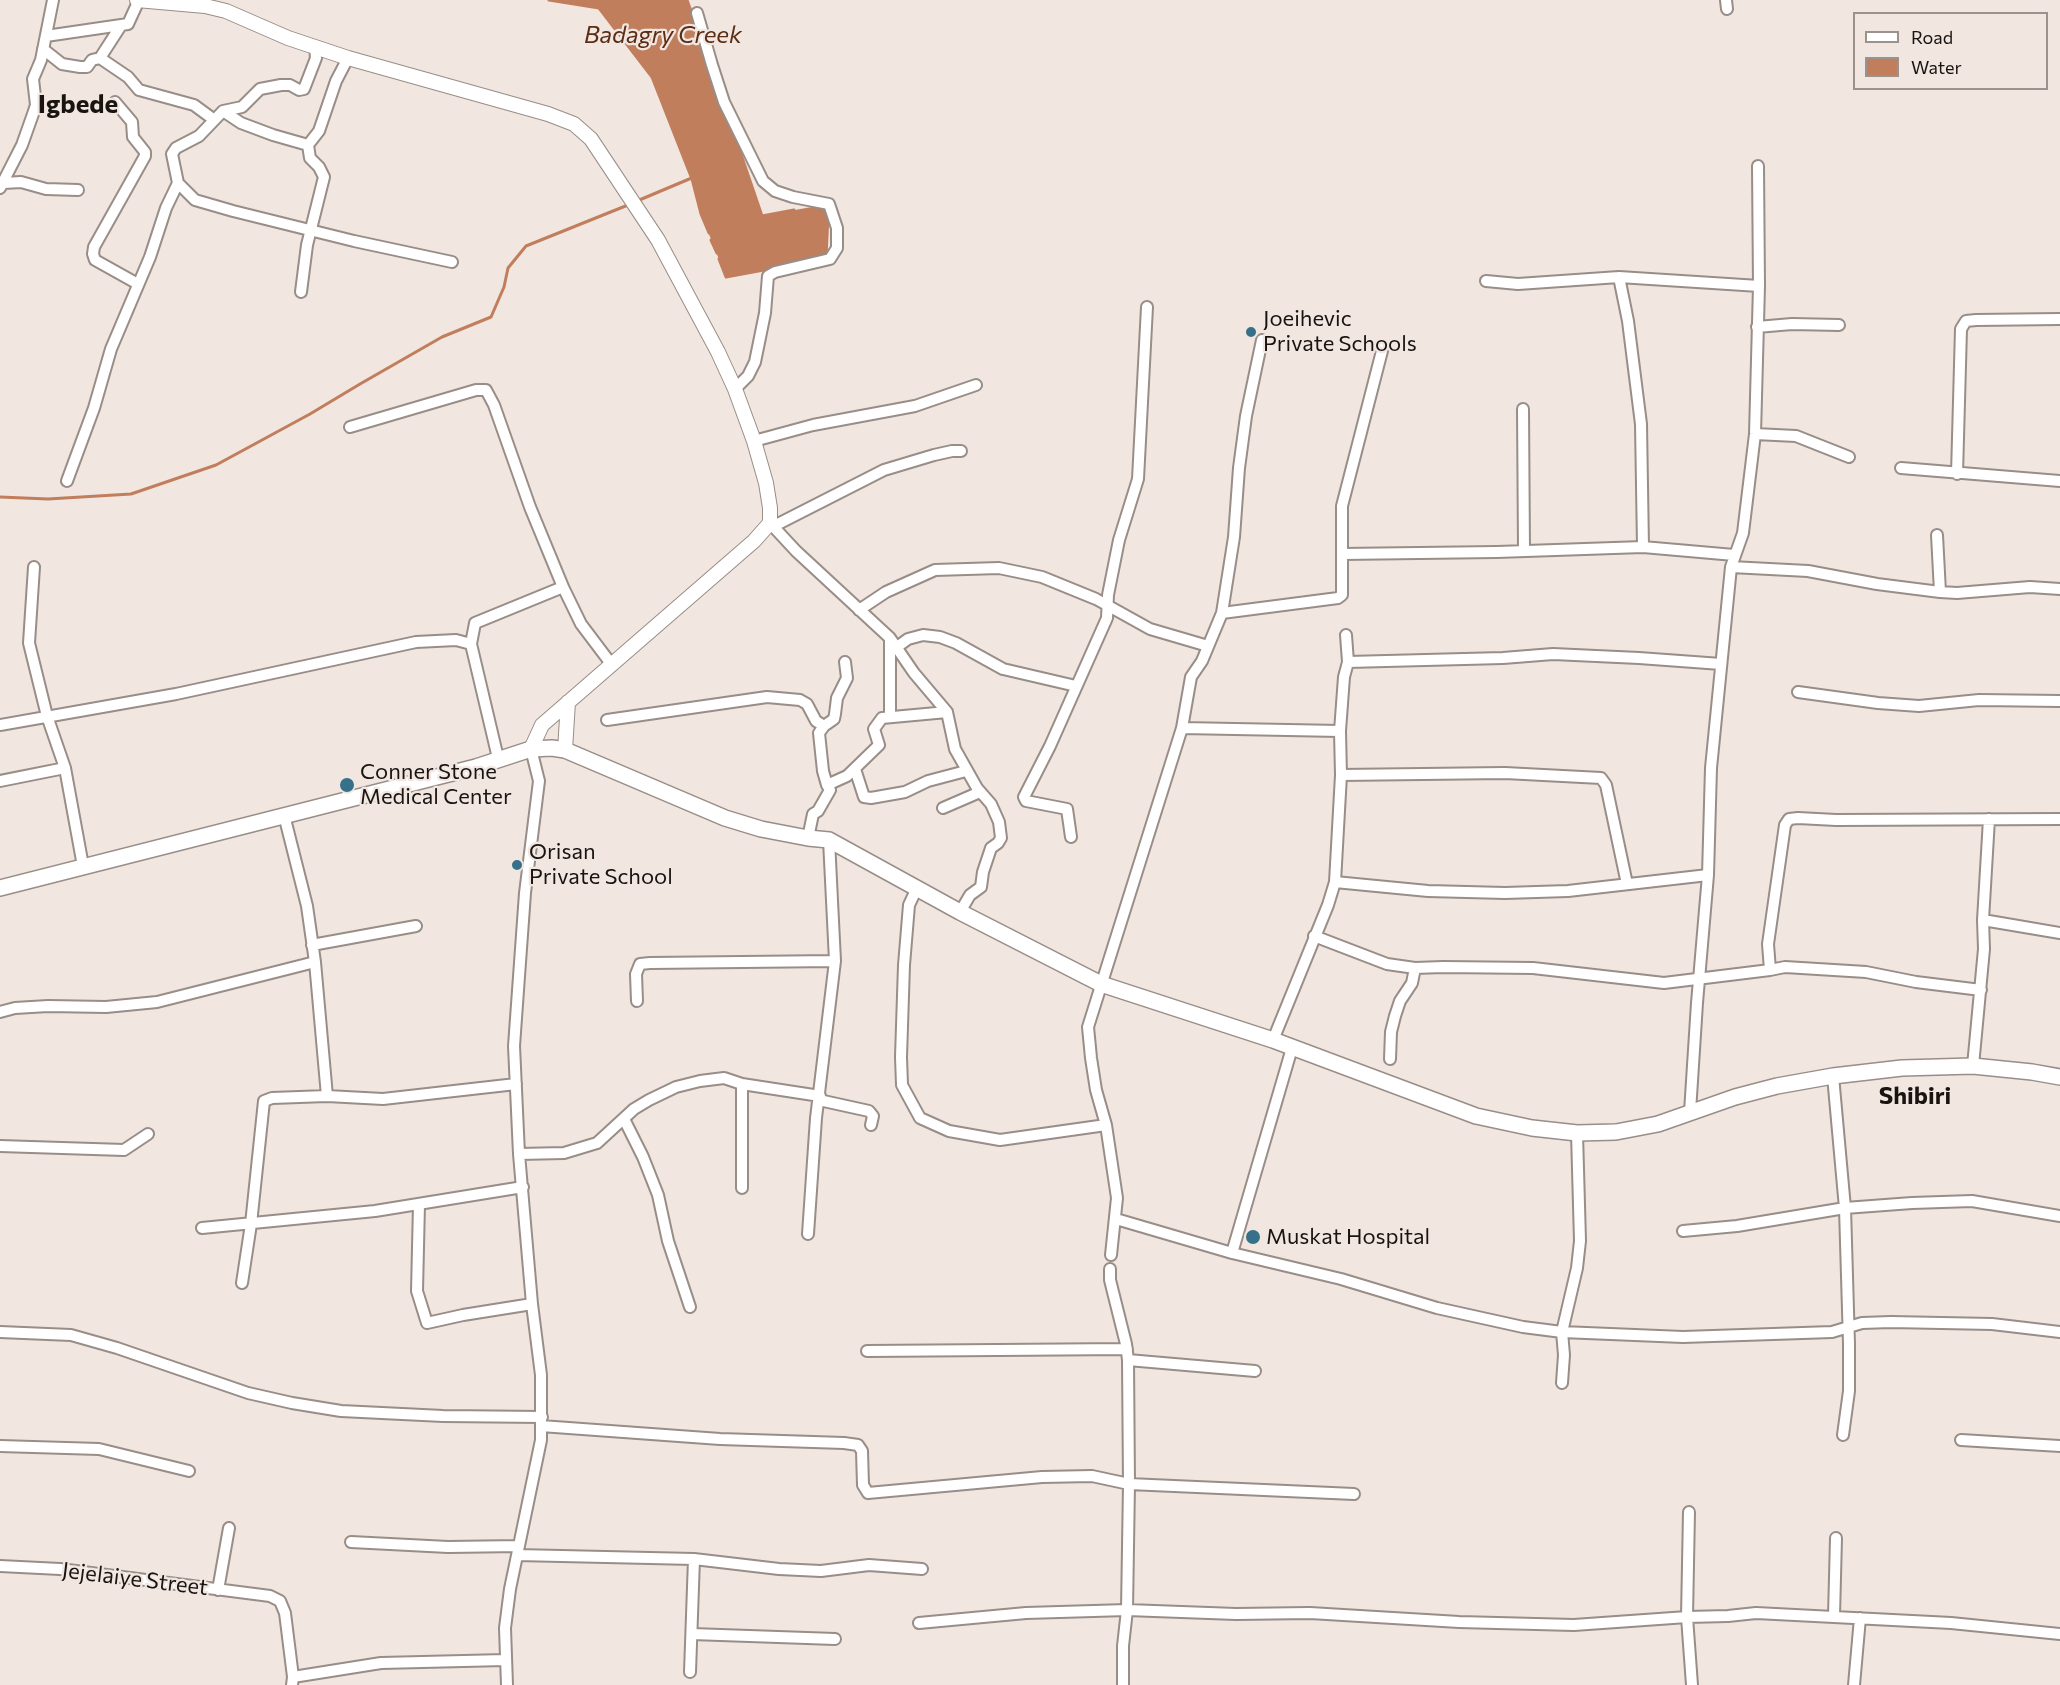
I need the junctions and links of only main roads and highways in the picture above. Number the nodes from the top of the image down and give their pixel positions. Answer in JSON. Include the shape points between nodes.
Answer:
{"nodes":[{"id":1,"x":0,"y":888,"type":"edge"},
{"id":2,"x":2060,"y":1077,"type":"edge"}],
"edges":[{"from":1,"to":2,"type":"main road","via":[[476,767],[531,748],[552,748],[565,750],[724,818],[761,829],[829,840],[1101,984],[1273,1040],[1476,1116],[1532,1128],[1616,1132],[1658,1124],[1756,1092],[1833,1076],[1902,1068],[1973,1066]]}]}
